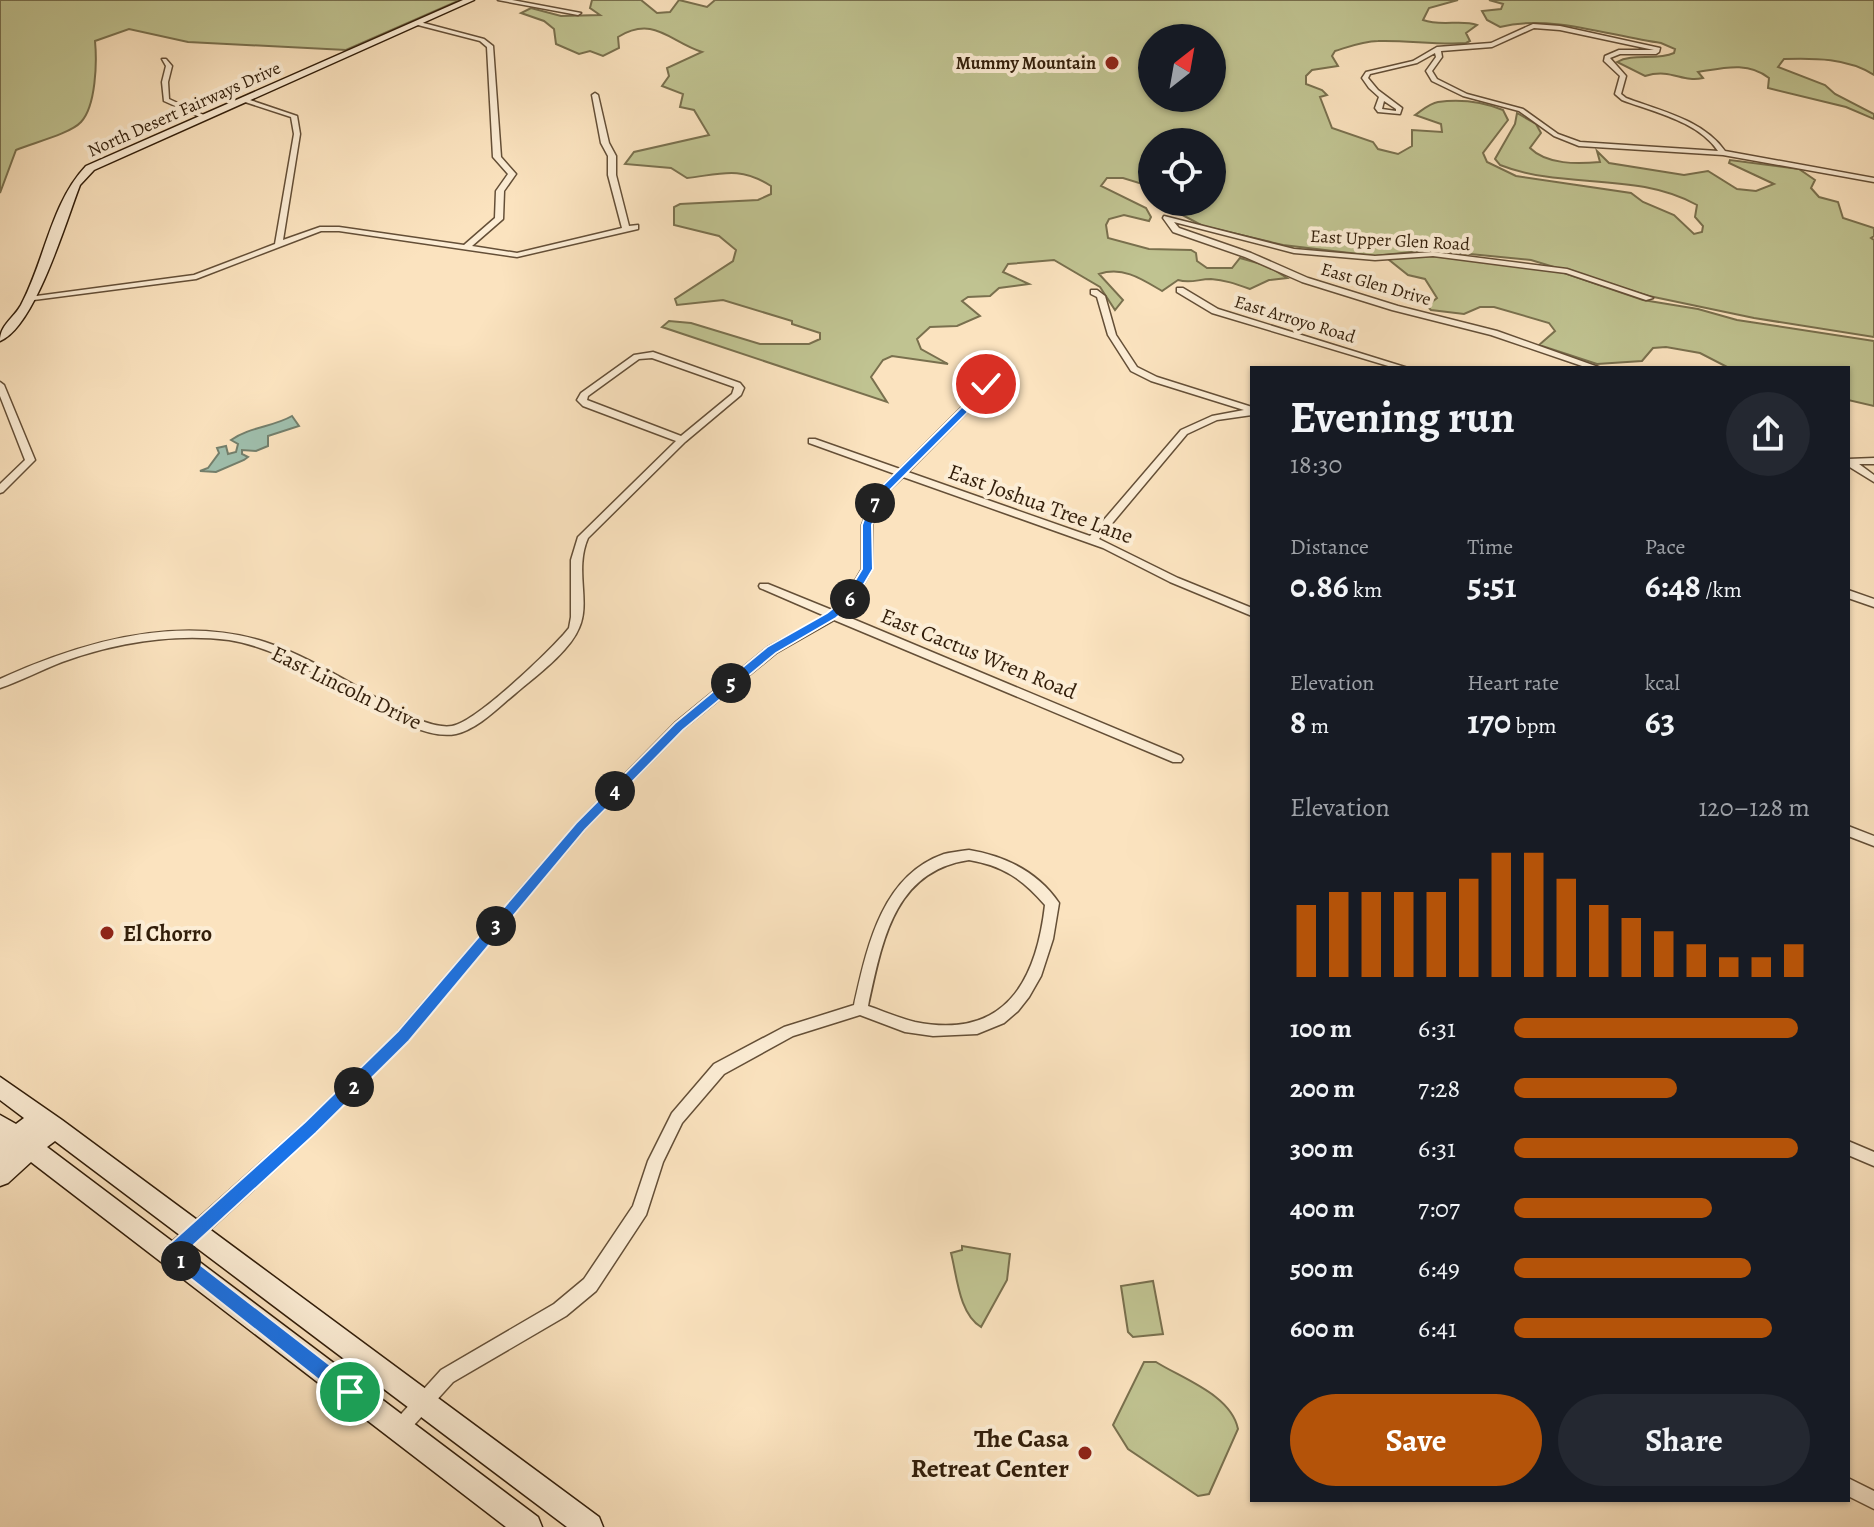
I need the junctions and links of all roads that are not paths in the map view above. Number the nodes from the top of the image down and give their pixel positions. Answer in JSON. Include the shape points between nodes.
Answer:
{"nodes":[{"id":1,"x":470,"y":0,"type":"edge"},
{"id":2,"x":501,"y":0,"type":"edge"},
{"id":3,"x":578,"y":13,"type":"dead end"},
{"id":4,"x":416,"y":23,"type":"junction"},
{"id":5,"x":1437,"y":49,"type":"junction"},
{"id":6,"x":164,"y":60,"type":"dead end"},
{"id":7,"x":595,"y":95,"type":"dead end"},
{"id":8,"x":1383,"y":96,"type":"dead end"},
{"id":9,"x":244,"y":100,"type":"junction"},
{"id":10,"x":204,"y":117,"type":"junction"},
{"id":11,"x":1723,"y":153,"type":"junction"},
{"id":12,"x":1874,"y":179,"type":"edge"},
{"id":13,"x":1178,"y":219,"type":"joint"},
{"id":14,"x":279,"y":243,"type":"junction"},
{"id":15,"x":465,"y":248,"type":"junction"},
{"id":16,"x":1180,"y":290,"type":"dead end"},
{"id":17,"x":1094,"y":292,"type":"dead end"},
{"id":18,"x":1649,"y":298,"type":"dead end"},
{"id":19,"x":29,"y":299,"type":"junction"},
{"id":20,"x":0,"y":337,"type":"edge"},
{"id":21,"x":1397,"y":366,"type":"edge"},
{"id":22,"x":1586,"y":366,"type":"edge"},
{"id":23,"x":986,"y":378,"type":"dead end"},
{"id":24,"x":0,"y":385,"type":"edge"},
{"id":25,"x":1250,"y":410,"type":"edge"},
{"id":26,"x":1250,"y":411,"type":"edge"},
{"id":27,"x":682,"y":440,"type":"junction"},
{"id":28,"x":812,"y":441,"type":"dead end"},
{"id":29,"x":1874,"y":461,"type":"edge"},
{"id":30,"x":1850,"y":463,"type":"edge"},
{"id":31,"x":1850,"y":464,"type":"edge"},
{"id":32,"x":901,"y":473,"type":"junction"},
{"id":33,"x":1874,"y":479,"type":"edge"},
{"id":34,"x":0,"y":488,"type":"edge"},
{"id":35,"x":1092,"y":541,"type":"junction"},
{"id":36,"x":764,"y":586,"type":"dead end"},
{"id":37,"x":1850,"y":595,"type":"edge"},
{"id":38,"x":1874,"y":603,"type":"edge"},
{"id":39,"x":1250,"y":611,"type":"edge"},
{"id":40,"x":832,"y":616,"type":"junction"},
{"id":41,"x":0,"y":684,"type":"edge"},
{"id":42,"x":1177,"y":759,"type":"dead end"},
{"id":43,"x":1850,"y":832,"type":"edge"},
{"id":44,"x":1874,"y":841,"type":"edge"},
{"id":45,"x":860,"y":1009,"type":"junction"},
{"id":46,"x":0,"y":1087,"type":"edge"},
{"id":47,"x":47,"y":1122,"type":"junction"},
{"id":48,"x":16,"y":1137,"type":"edge"},
{"id":49,"x":1850,"y":1149,"type":"edge"},
{"id":50,"x":0,"y":1154,"type":"edge"},
{"id":51,"x":1874,"y":1159,"type":"edge"},
{"id":52,"x":0,"y":1175,"type":"edge"},
{"id":53,"x":194,"y":1231,"type":"junction"},
{"id":54,"x":172,"y":1253,"type":"junction"},
{"id":55,"x":422,"y":1402,"type":"junction"},
{"id":56,"x":399,"y":1429,"type":"junction"},
{"id":57,"x":1850,"y":1488,"type":"edge"},
{"id":58,"x":1874,"y":1500,"type":"edge"},
{"id":59,"x":528,"y":1527,"type":"edge"},
{"id":60,"x":589,"y":1527,"type":"edge"}],
"edges":[{"from":1,"to":4,"type":"street","name":"North Desert Fairways Drive"},
{"from":2,"to":3,"type":"street"},
{"from":4,"to":9,"type":"street","name":"North Desert Fairways Drive"},
{"from":4,"to":15,"type":"street","via":[[490,46],[497,157],[512,174],[500,191],[499,219]]},
{"from":5,"to":8,"type":"street","via":[[1410,64],[1368,73],[1366,83]]},
{"from":5,"to":11,"type":"street","via":[[1441,54],[1430,77],[1465,95],[1521,110],[1568,140],[1592,147]]},
{"from":5,"to":11,"type":"street","via":[[1492,45],[1539,26],[1654,47],[1659,51],[1607,57],[1623,76],[1618,94],[1685,123]]},
{"from":6,"to":10,"type":"street","via":[[169,66],[166,100]]},
{"from":7,"to":15,"type":"street","via":[[612,175],[630,227],[517,255]]},
{"from":9,"to":10,"type":"street","name":"North Desert Fairways Drive"},
{"from":9,"to":14,"type":"street","via":[[294,116],[297,134]]},
{"from":10,"to":19,"type":"street","name":"North Desert Fairways Drive","via":[[79,177]]},
{"from":11,"to":12,"type":"street"},
{"from":13,"to":18,"type":"street","name":"East Upper Glen Road","via":[[1294,251],[1375,258],[1433,254],[1567,271]]},
{"from":13,"to":22,"type":"street","name":"East Glen Drive","via":[[1166,220],[1176,230],[1305,280],[1494,333]]},
{"from":14,"to":15,"type":"street","via":[[333,228]]},
{"from":14,"to":19,"type":"street","via":[[196,277]]},
{"from":16,"to":21,"type":"street","name":"East Arroyo Road","via":[[1215,311]]},
{"from":17,"to":25,"type":"street","via":[[1101,296],[1118,346],[1142,375]]},
{"from":19,"to":20,"type":"street","name":"North Desert Fairways Drive"},
{"from":23,"to":32,"type":"street","via":[[983,391]]},
{"from":24,"to":34,"type":"street","via":[[30,460]]},
{"from":26,"to":35,"type":"street","via":[[1215,418],[1184,432]]},
{"from":27,"to":27,"type":"street","name":"East Lincoln Drive","via":[[736,395],[737,385],[644,355],[584,395],[586,404]]},
{"from":27,"to":41,"type":"street","name":"East Lincoln Drive","via":[[583,537],[575,557],[576,621],[568,639],[485,713],[454,730],[419,724],[259,644],[209,636],[123,642],[51,662]]},
{"from":28,"to":32,"type":"street","name":"East Joshua Tree Lane"},
{"from":29,"to":30,"type":"street"},
{"from":31,"to":33,"type":"street"},
{"from":32,"to":35,"type":"street","name":"East Joshua Tree Lane"},
{"from":32,"to":40,"type":"street","via":[[872,508],[867,569],[847,603]]},
{"from":35,"to":39,"type":"street","name":"East Joshua Tree Lane"},
{"from":36,"to":40,"type":"street","name":"East Cactus Wren Road"},
{"from":37,"to":38,"type":"street"},
{"from":40,"to":42,"type":"street","name":"East Cactus Wren Road"},
{"from":40,"to":53,"type":"street","via":[[772,650],[679,726],[581,826],[403,1036]]},
{"from":43,"to":44,"type":"street"},
{"from":45,"to":45,"type":"street","via":[[919,1029],[981,1028],[1020,997],[1041,959],[1052,903],[1034,880],[1013,866],[978,855],[948,856],[924,869],[892,907],[876,942]]},
{"from":45,"to":55,"type":"street","via":[[789,1031],[719,1069],[677,1118],[640,1210],[590,1285],[560,1310],[447,1376]]},
{"from":46,"to":47,"type":"street"},
{"from":47,"to":48,"type":"street"},
{"from":47,"to":53,"type":"street"},
{"from":48,"to":50,"type":"street"},
{"from":48,"to":52,"type":"street"},
{"from":48,"to":54,"type":"street"},
{"from":49,"to":51,"type":"street"},
{"from":53,"to":54,"type":"street"},
{"from":53,"to":55,"type":"street"},
{"from":54,"to":56,"type":"street"},
{"from":55,"to":56,"type":"street"},
{"from":55,"to":60,"type":"street"},
{"from":56,"to":59,"type":"street"},
{"from":57,"to":58,"type":"street"}]}
